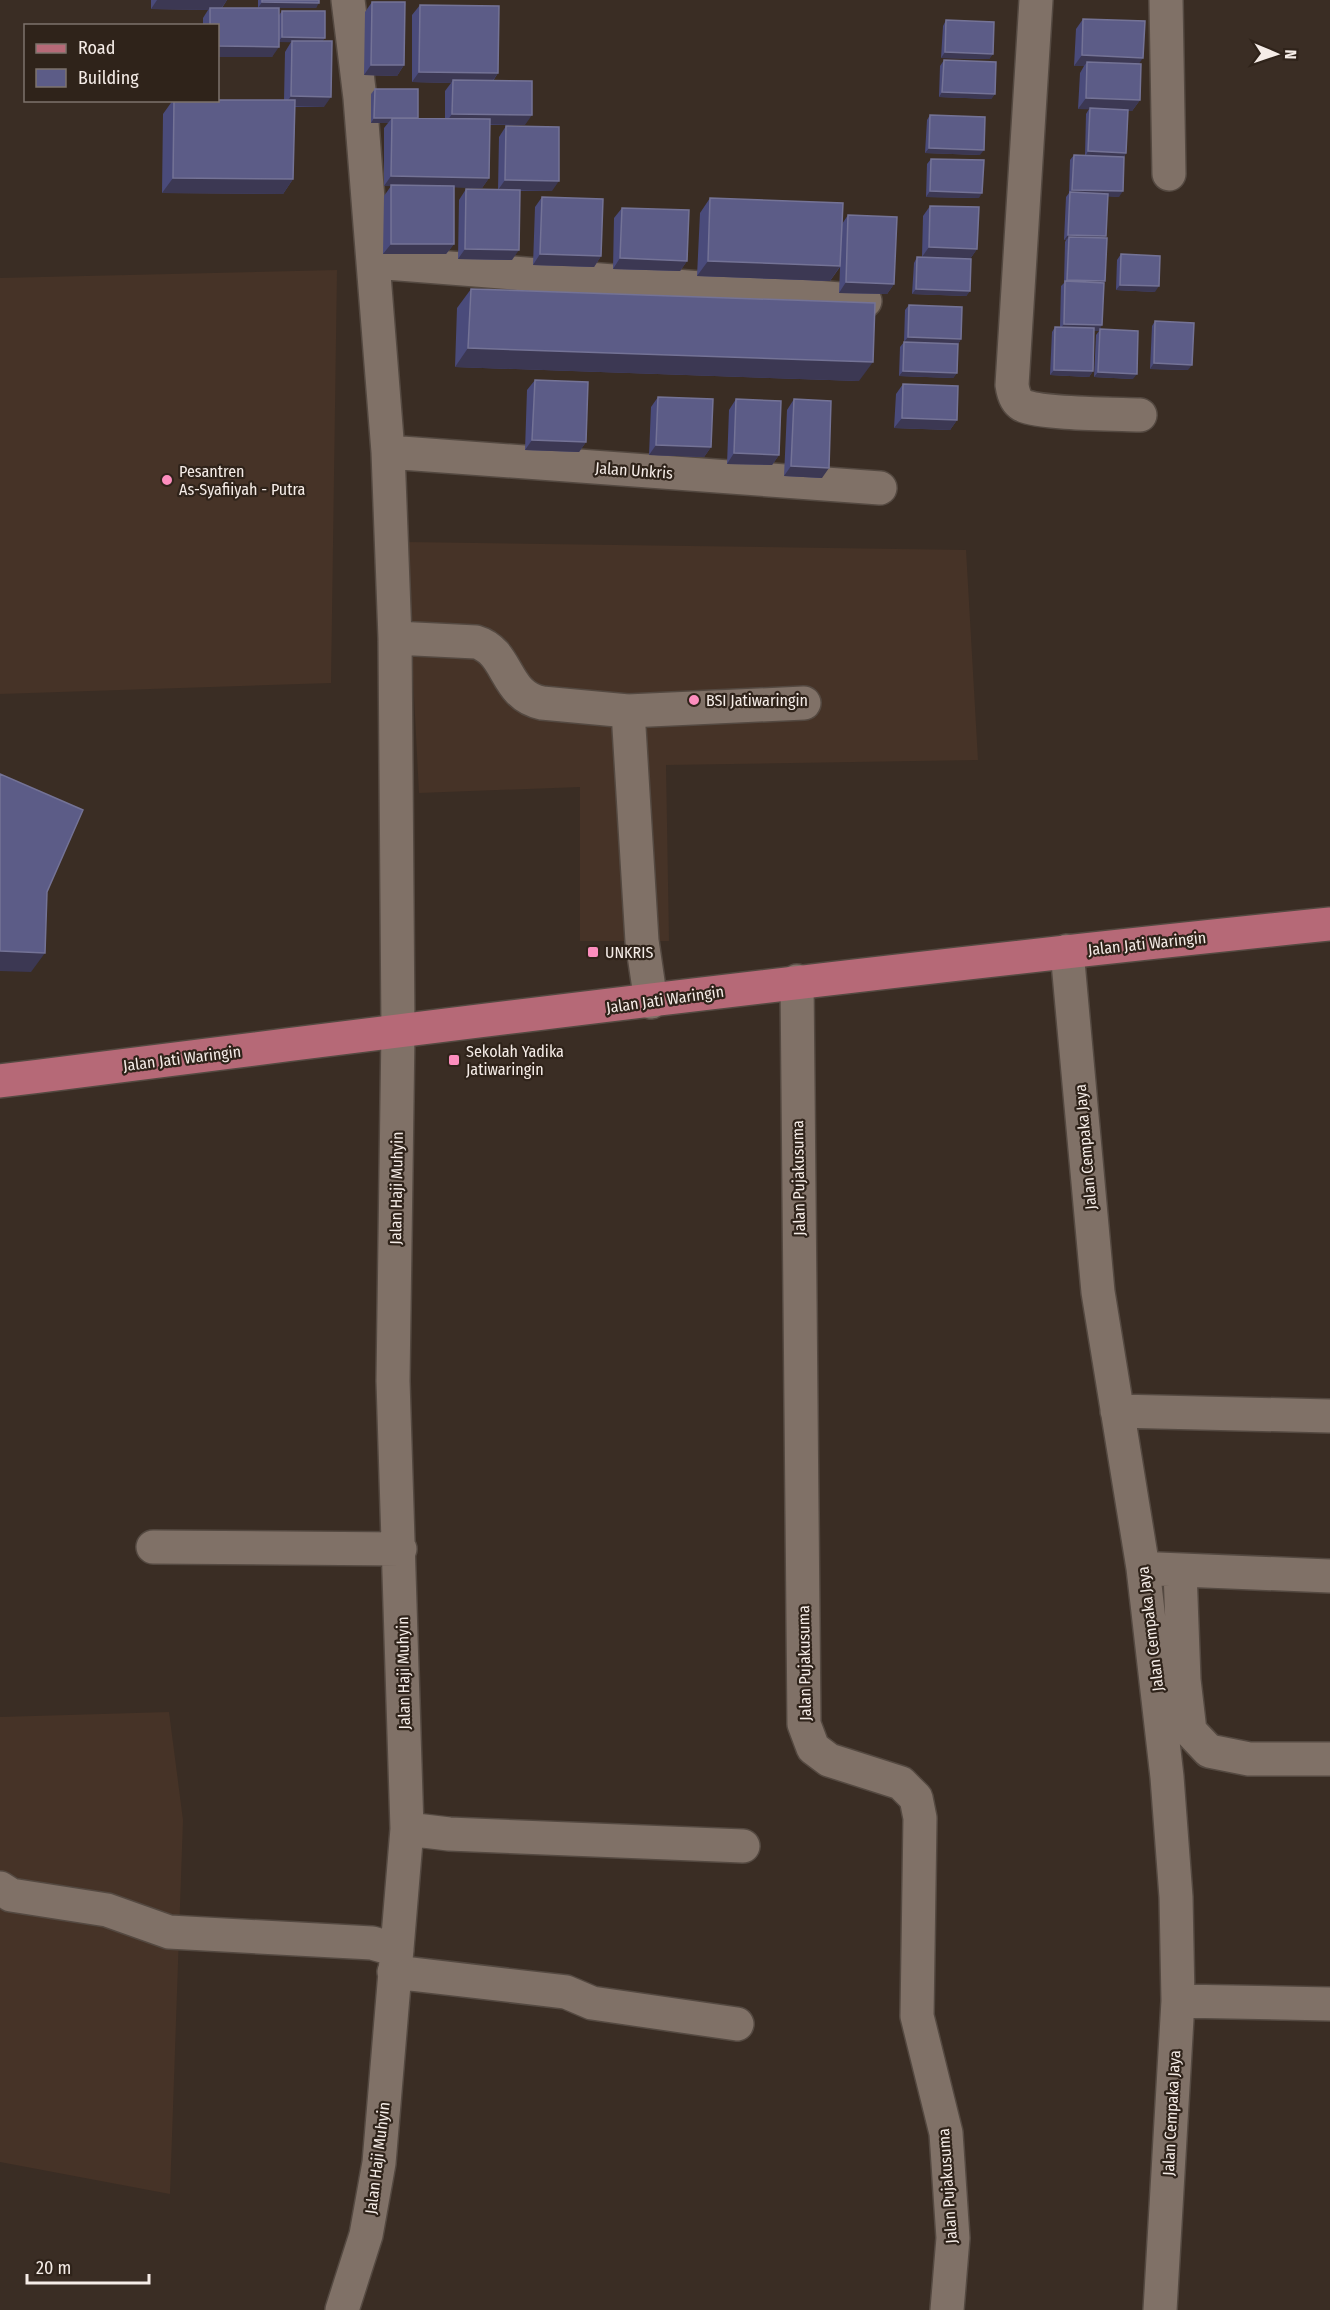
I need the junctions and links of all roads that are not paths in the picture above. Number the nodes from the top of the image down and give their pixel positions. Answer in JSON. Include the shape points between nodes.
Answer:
{"nodes":[{"id":1,"x":348,"y":0,"type":"edge"},
{"id":2,"x":1035,"y":0,"type":"edge"},
{"id":3,"x":1166,"y":0,"type":"edge"},
{"id":4,"x":1169,"y":174,"type":"dead end"},
{"id":5,"x":374,"y":262,"type":"junction"},
{"id":6,"x":865,"y":301,"type":"edge"},
{"id":7,"x":1140,"y":415,"type":"dead end"},
{"id":8,"x":388,"y":452,"type":"junction"},
{"id":9,"x":880,"y":488,"type":"dead end"},
{"id":10,"x":395,"y":638,"type":"junction"},
{"id":11,"x":804,"y":703,"type":"dead end"},
{"id":12,"x":628,"y":711,"type":"junction"},
{"id":13,"x":1330,"y":924,"type":"edge"},
{"id":14,"x":1067,"y":951,"type":"junction"},
{"id":15,"x":797,"y":981,"type":"junction"},
{"id":16,"x":651,"y":1002,"type":"junction"},
{"id":17,"x":398,"y":1031,"type":"junction"},
{"id":18,"x":0,"y":1081,"type":"edge"},
{"id":19,"x":1117,"y":1411,"type":"junction"},
{"id":20,"x":1330,"y":1416,"type":"edge"},
{"id":21,"x":153,"y":1547,"type":"dead end"},
{"id":22,"x":400,"y":1550,"type":"junction"},
{"id":23,"x":1143,"y":1568,"type":"junction"},
{"id":24,"x":1180,"y":1571,"type":"junction"},
{"id":25,"x":1330,"y":1576,"type":"edge"},
{"id":26,"x":1330,"y":1759,"type":"edge"},
{"id":27,"x":407,"y":1828,"type":"junction"},
{"id":28,"x":743,"y":1846,"type":"dead end"},
{"id":29,"x":0,"y":1887,"type":"edge"},
{"id":30,"x":396,"y":1961,"type":"junction"},
{"id":31,"x":1178,"y":2001,"type":"junction"},
{"id":32,"x":1330,"y":2004,"type":"edge"},
{"id":33,"x":738,"y":2024,"type":"dead end"},
{"id":34,"x":342,"y":2310,"type":"edge"},
{"id":35,"x":947,"y":2310,"type":"edge"},
{"id":36,"x":1160,"y":2310,"type":"edge"}],
"edges":[{"from":1,"to":5,"type":"street","name":"Jalan Haji Muhyin"},
{"from":2,"to":7,"type":"street","via":[[1014,396],[1021,404],[1038,409]]},
{"from":3,"to":4,"type":"street"},
{"from":5,"to":6,"type":"street"},
{"from":5,"to":8,"type":"street","name":"Jalan Haji Muhyin"},
{"from":8,"to":9,"type":"street","name":"Jalan Unkris"},
{"from":8,"to":10,"type":"street","name":"Jalan Haji Muhyin"},
{"from":10,"to":12,"type":"street","via":[[487,645],[519,693],[531,701]]},
{"from":10,"to":17,"type":"street","name":"Jalan Haji Muhyin"},
{"from":11,"to":12,"type":"street"},
{"from":12,"to":16,"type":"street","via":[[642,941]]},
{"from":13,"to":14,"type":"main road","name":"Jalan Jati Waringin"},
{"from":14,"to":15,"type":"main road","name":"Jalan Jati Waringin"},
{"from":14,"to":19,"type":"street","name":"Jalan Cempaka Jaya","via":[[1098,1292]]},
{"from":15,"to":16,"type":"main road","name":"Jalan Jati Waringin"},
{"from":15,"to":35,"type":"street","name":"Jalan Pujakusuma","via":[[804,1724],[813,1748],[829,1760],[901,1784],[915,1798],[920,1818],[917,2016],[946,2133],[953,2238]]},
{"from":16,"to":17,"type":"main road","name":"Jalan Jati Waringin"},
{"from":17,"to":18,"type":"main road","name":"Jalan Jati Waringin"},
{"from":17,"to":22,"type":"street","name":"Jalan Haji Muhyin","via":[[393,1381]]},
{"from":19,"to":20,"type":"street"},
{"from":19,"to":23,"type":"street","name":"Jalan Cempaka Jaya"},
{"from":21,"to":22,"type":"street"},
{"from":22,"to":27,"type":"street","name":"Jalan Haji Muhyin"},
{"from":23,"to":24,"type":"street"},
{"from":23,"to":31,"type":"street","name":"Jalan Cempaka Jaya","via":[[1167,1777],[1176,1897]]},
{"from":24,"to":25,"type":"street"},
{"from":24,"to":26,"type":"street","via":[[1190,1731],[1209,1751],[1249,1760]]},
{"from":27,"to":28,"type":"street","via":[[449,1834]]},
{"from":27,"to":30,"type":"street","name":"Jalan Haji Muhyin"},
{"from":29,"to":30,"type":"street","via":[[11,1895],[106,1910],[169,1932],[372,1943]]},
{"from":30,"to":33,"type":"street","via":[[566,1992],[592,2003]]},
{"from":30,"to":34,"type":"street","name":"Jalan Haji Muhyin","via":[[379,2163],[366,2235]]},
{"from":31,"to":32,"type":"street"},
{"from":31,"to":36,"type":"street","name":"Jalan Cempaka Jaya"}]}
